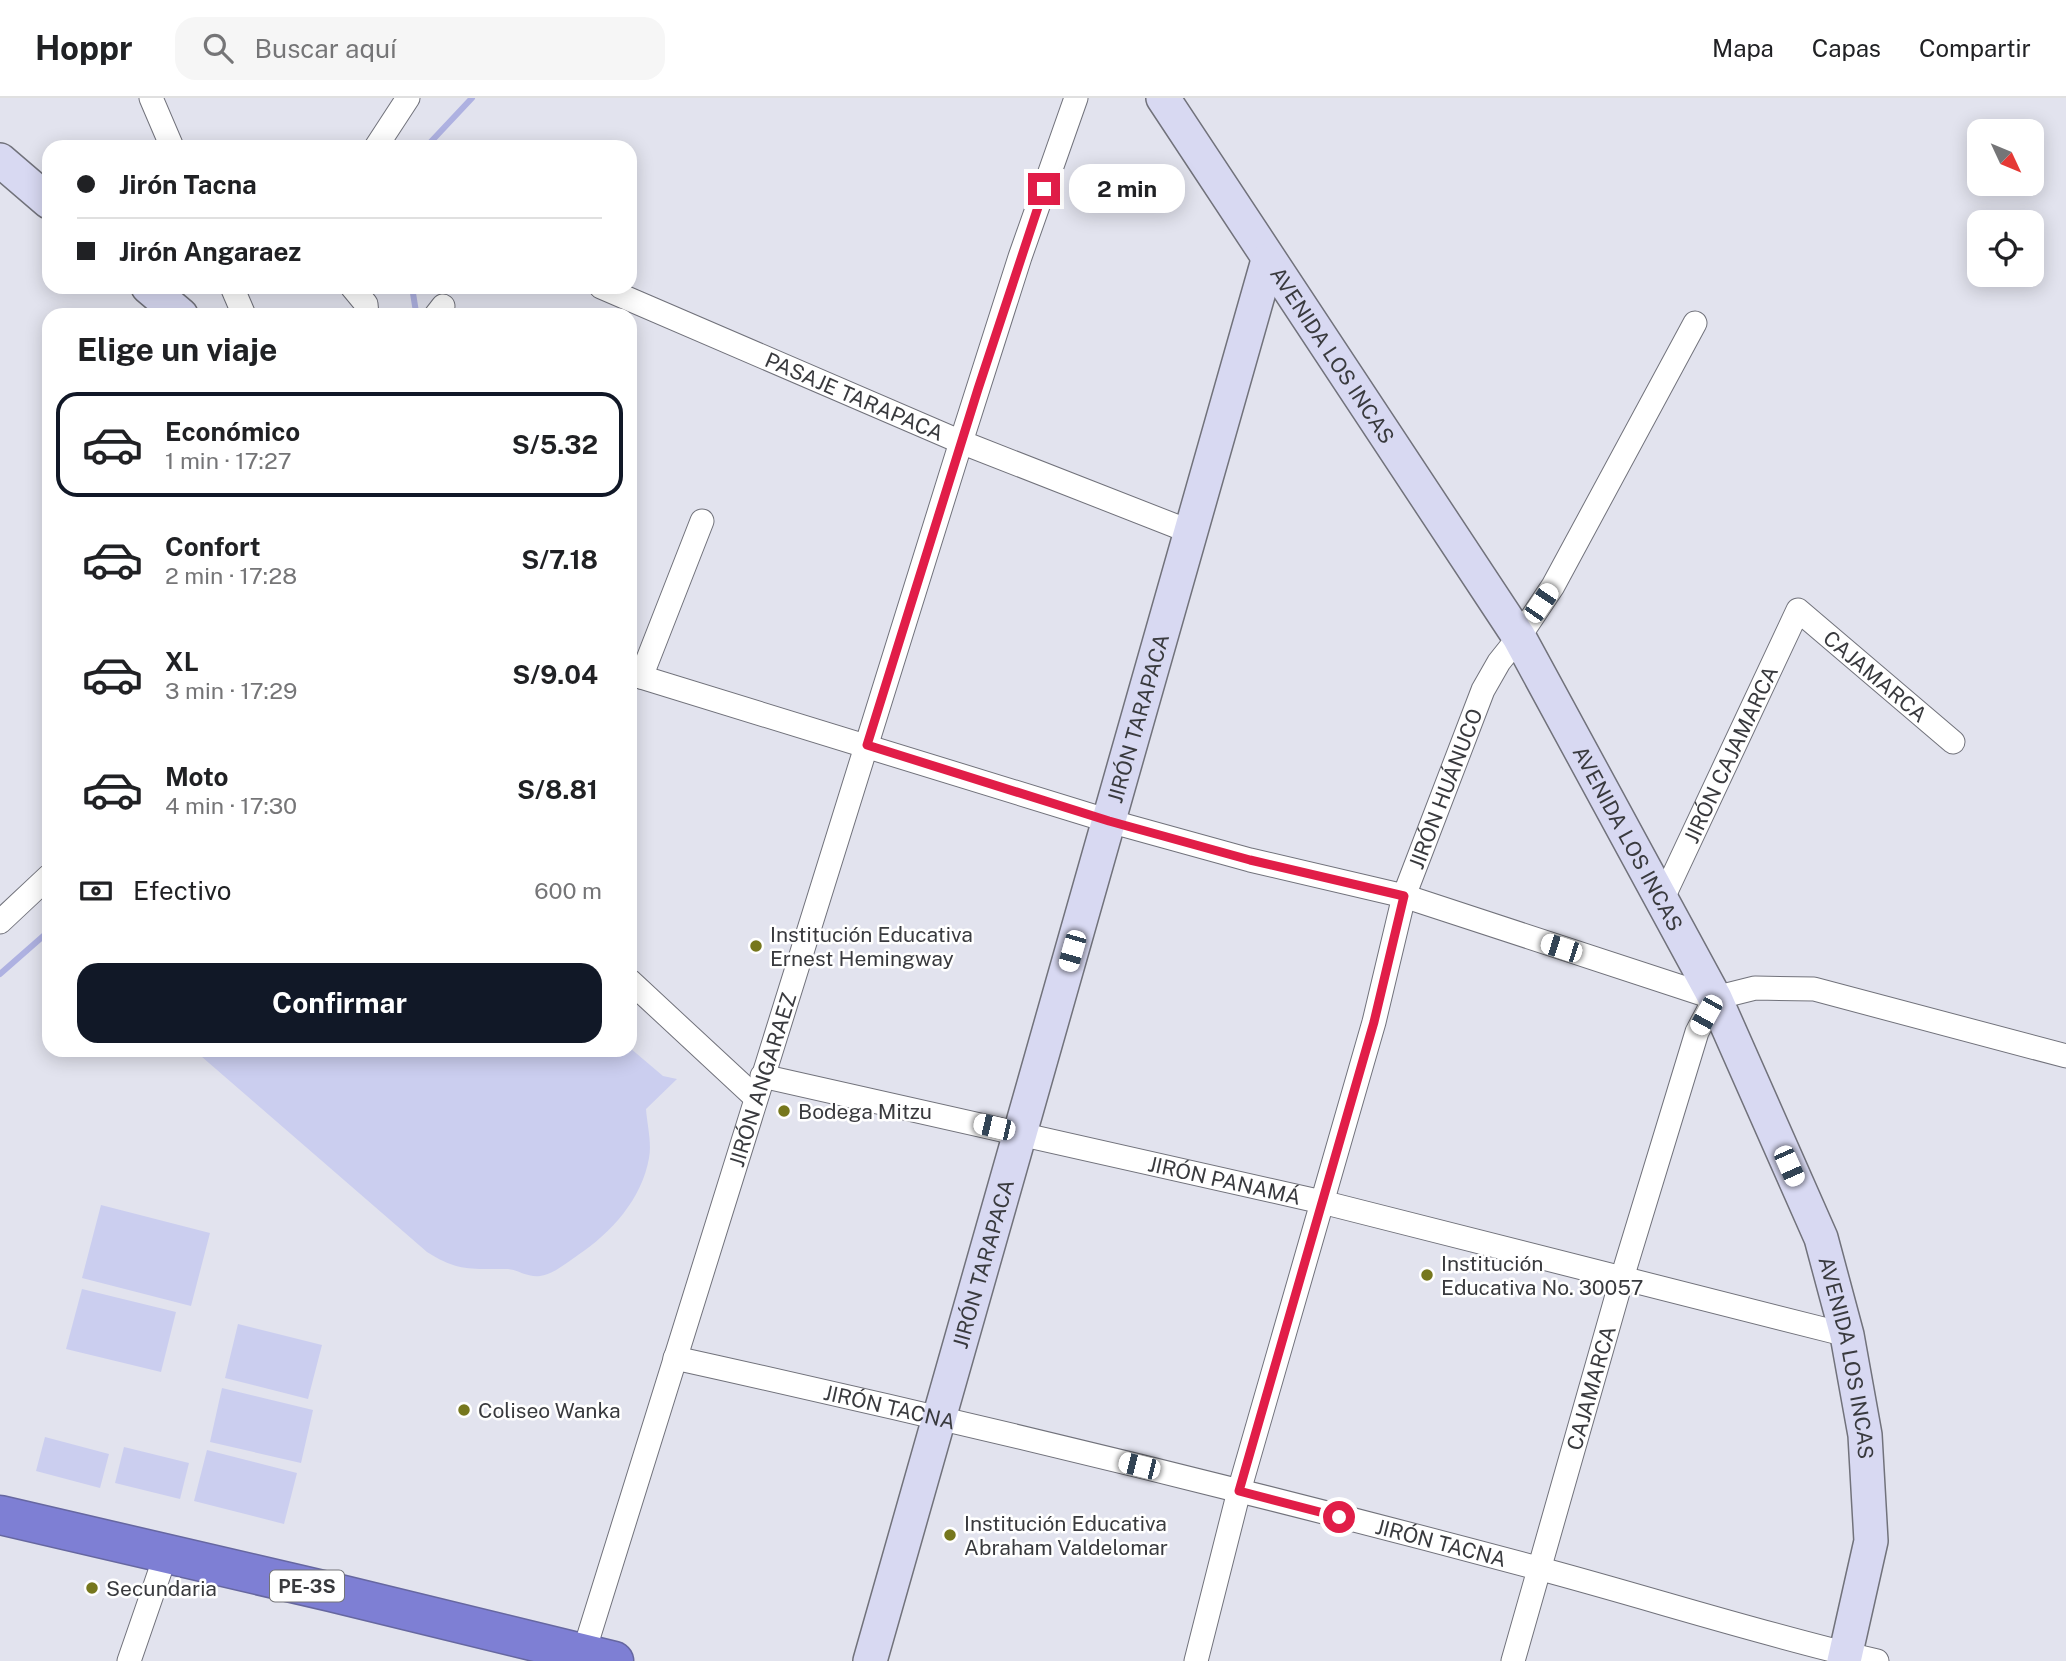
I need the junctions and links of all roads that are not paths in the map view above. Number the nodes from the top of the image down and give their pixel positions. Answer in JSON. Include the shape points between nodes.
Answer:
{"nodes":[{"id":1,"x":151,"y":98,"type":"edge"},
{"id":2,"x":408,"y":98,"type":"edge"},
{"id":3,"x":1076,"y":98,"type":"edge"},
{"id":4,"x":1163,"y":98,"type":"edge"},
{"id":5,"x":169,"y":140,"type":"edge"},
{"id":6,"x":381,"y":140,"type":"edge"},
{"id":7,"x":0,"y":160,"type":"edge"},
{"id":8,"x":42,"y":196,"type":"edge"},
{"id":9,"x":1268,"y":260,"type":"junction"},
{"id":10,"x":156,"y":294,"type":"edge"},
{"id":11,"x":617,"y":294,"type":"edge"},
{"id":12,"x":173,"y":308,"type":"edge"},
{"id":13,"x":1695,"y":323,"type":"dead end"},
{"id":14,"x":961,"y":442,"type":"junction"},
{"id":15,"x":702,"y":521,"type":"dead end"},
{"id":16,"x":1191,"y":532,"type":"junction"},
{"id":17,"x":1798,"y":610,"type":"joint"},
{"id":18,"x":1519,"y":637,"type":"junction"},
{"id":19,"x":637,"y":669,"type":"edge"},
{"id":20,"x":637,"y":675,"type":"edge"},
{"id":21,"x":1953,"y":742,"type":"dead end"},
{"id":22,"x":867,"y":745,"type":"junction"},
{"id":23,"x":1109,"y":821,"type":"junction"},
{"id":24,"x":42,"y":883,"type":"edge"},
{"id":25,"x":1404,"y":896,"type":"junction"},
{"id":26,"x":1662,"y":900,"type":"junction"},
{"id":27,"x":0,"y":922,"type":"edge"},
{"id":28,"x":637,"y":987,"type":"edge"},
{"id":29,"x":1715,"y":998,"type":"junction"},
{"id":30,"x":2066,"y":1056,"type":"edge"},
{"id":31,"x":759,"y":1087,"type":"junction"},
{"id":32,"x":1020,"y":1133,"type":"junction"},
{"id":33,"x":1322,"y":1202,"type":"junction"},
{"id":34,"x":1622,"y":1278,"type":"junction"},
{"id":35,"x":1847,"y":1335,"type":"junction"},
{"id":36,"x":675,"y":1358,"type":"junction"},
{"id":37,"x":940,"y":1417,"type":"junction"},
{"id":38,"x":1239,"y":1491,"type":"junction"},
{"id":39,"x":0,"y":1515,"type":"edge"},
{"id":40,"x":0,"y":1539,"type":"edge"},
{"id":41,"x":162,"y":1565,"type":"junction"},
{"id":42,"x":1541,"y":1569,"type":"junction"},
{"id":43,"x":327,"y":1604,"type":"junction"},
{"id":44,"x":593,"y":1658,"type":"edge"},
{"id":45,"x":1856,"y":1659,"type":"edge"},
{"id":46,"x":128,"y":1661,"type":"edge"},
{"id":47,"x":511,"y":1661,"type":"edge"},
{"id":48,"x":870,"y":1661,"type":"edge"},
{"id":49,"x":1196,"y":1661,"type":"edge"},
{"id":50,"x":1513,"y":1661,"type":"edge"}],
"edges":[{"from":1,"to":5,"type":"street"},
{"from":2,"to":6,"type":"street"},
{"from":3,"to":14,"type":"street","name":"JIRÓN ANGARAEZ"},
{"from":4,"to":9,"type":"street","name":"AVENIDA LOS INCAS"},
{"from":7,"to":8,"type":"street"},
{"from":9,"to":16,"type":"street","name":"JIRÓN TARAPACA"},
{"from":9,"to":18,"type":"street","name":"AVENIDA LOS INCAS"},
{"from":10,"to":12,"type":"street"},
{"from":11,"to":14,"type":"street","name":"PASAJE TARAPACA"},
{"from":13,"to":18,"type":"street","name":"JIRÓN HUÁNUCO","via":[[1553,586]]},
{"from":14,"to":16,"type":"street","name":"PASAJE TARAPACA"},
{"from":14,"to":22,"type":"street","name":"JIRÓN ANGARAEZ"},
{"from":15,"to":19,"type":"street"},
{"from":16,"to":23,"type":"street","name":"JIRÓN TARAPACA"},
{"from":17,"to":21,"type":"street","name":"CAJAMARCA"},
{"from":17,"to":26,"type":"street","name":"JIRÓN CAJAMARCA"},
{"from":18,"to":25,"type":"street","name":"JIRÓN HUÁNUCO","via":[[1483,690]]},
{"from":18,"to":26,"type":"street","name":"AVENIDA LOS INCAS"},
{"from":20,"to":22,"type":"street"},
{"from":22,"to":23,"type":"street"},
{"from":22,"to":31,"type":"street","name":"JIRÓN ANGARAEZ"},
{"from":23,"to":25,"type":"street"},
{"from":23,"to":32,"type":"street","name":"JIRÓN TARAPACA"},
{"from":24,"to":27,"type":"street"},
{"from":25,"to":29,"type":"street"},
{"from":25,"to":33,"type":"street","name":"JIRÓN HUÁNUCO","via":[[1374,1022]]},
{"from":26,"to":29,"type":"street","name":"AVENIDA LOS INCAS"},
{"from":28,"to":31,"type":"street"},
{"from":29,"to":30,"type":"street","via":[[1755,988],[1814,989]]},
{"from":29,"to":34,"type":"street","name":"CAJAMARCA","via":[[1697,1032]]},
{"from":29,"to":35,"type":"street","name":"AVENIDA LOS INCAS","via":[[1821,1238]]},
{"from":31,"to":32,"type":"street","name":"JIRÓN PANAMÁ"},
{"from":31,"to":36,"type":"street","name":"JIRÓN ANGARAEZ"},
{"from":32,"to":33,"type":"street","name":"JIRÓN PANAMÁ"},
{"from":32,"to":37,"type":"street","name":"JIRÓN TARAPACA"},
{"from":33,"to":34,"type":"street","name":"JIRÓN PANAMÁ"},
{"from":33,"to":38,"type":"street","name":"JIRÓN HUÁNUCO"},
{"from":34,"to":35,"type":"street","name":"JIRÓN PANAMÁ"},
{"from":34,"to":42,"type":"street","name":"CAJAMARCA"},
{"from":35,"to":45,"type":"street","name":"AVENIDA LOS INCAS","via":[[1865,1435],[1871,1541]]},
{"from":36,"to":37,"type":"street","name":"JIRÓN TACNA"},
{"from":36,"to":44,"type":"street","name":"JIRÓN ANGARAEZ"},
{"from":37,"to":38,"type":"street","name":"JIRÓN TACNA"},
{"from":37,"to":48,"type":"street","name":"JIRÓN TARAPACA"},
{"from":38,"to":42,"type":"street","name":"JIRÓN TACNA"},
{"from":38,"to":49,"type":"street","name":"JIRÓN HUÁNUCO"},
{"from":39,"to":41,"type":"highway","number":"PE-3S"},
{"from":40,"to":41,"type":"highway","number":"PE-3S"},
{"from":41,"to":43,"type":"highway","number":"PE-3S"},
{"from":41,"to":46,"type":"street"},
{"from":42,"to":45,"type":"street","name":"JIRÓN TACNA"},
{"from":42,"to":50,"type":"street","name":"CAJAMARCA"},
{"from":43,"to":44,"type":"highway","number":"PE-3S"},
{"from":43,"to":47,"type":"highway","number":"PE-3S"}]}
